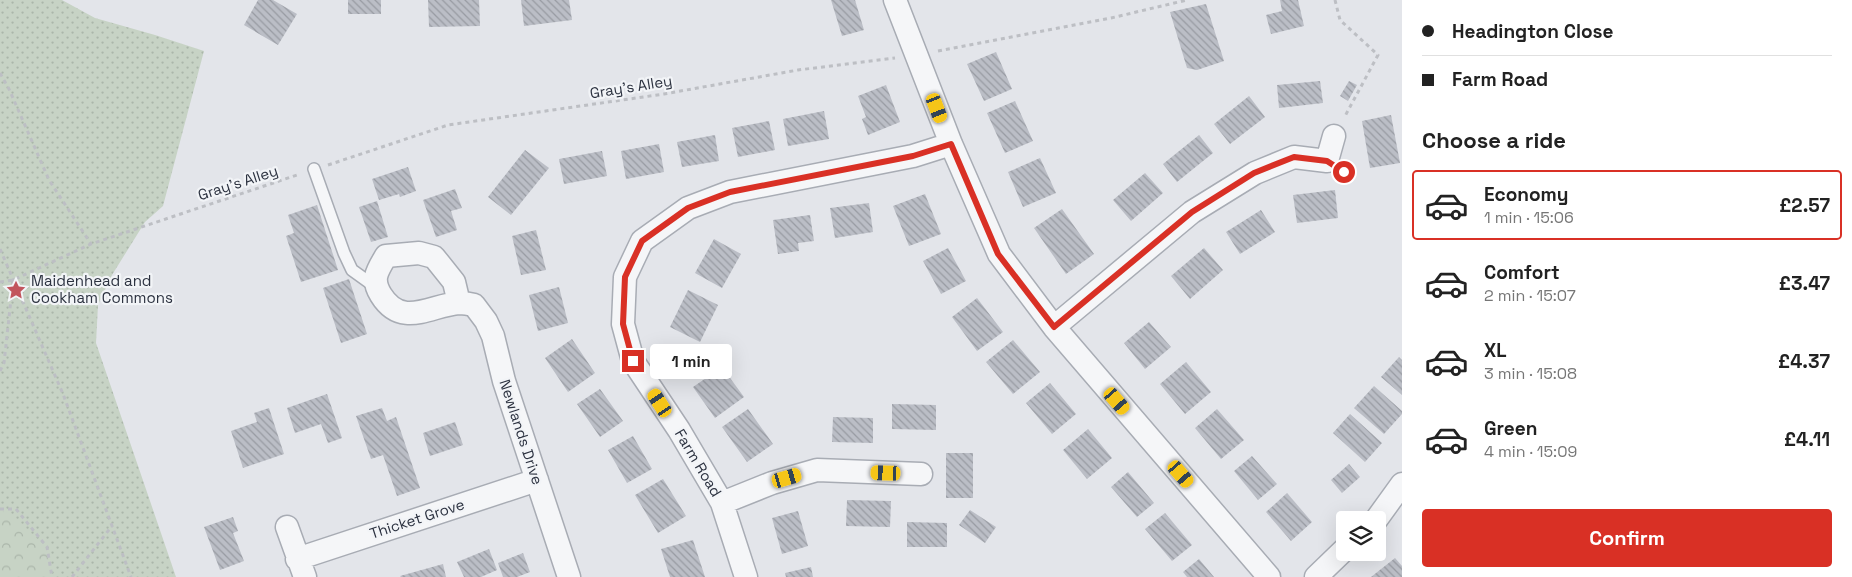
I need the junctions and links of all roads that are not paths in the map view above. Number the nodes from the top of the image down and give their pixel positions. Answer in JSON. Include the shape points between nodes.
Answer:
{"nodes":[{"id":1,"x":895,"y":0,"type":"edge"},
{"id":2,"x":1334,"y":136,"type":"road end"},
{"id":3,"x":951,"y":144,"type":"junction"},
{"id":4,"x":314,"y":170,"type":"road end"},
{"id":5,"x":377,"y":288,"type":"junction"},
{"id":6,"x":459,"y":303,"type":"junction"},
{"id":7,"x":1054,"y":327,"type":"junction"},
{"id":8,"x":922,"y":474,"type":"dead end"},
{"id":9,"x":537,"y":480,"type":"junction"},
{"id":10,"x":1402,"y":484,"type":"edge"},
{"id":11,"x":722,"y":503,"type":"junction"},
{"id":12,"x":1382,"y":511,"type":"edge"},
{"id":13,"x":287,"y":527,"type":"dead end"},
{"id":14,"x":1336,"y":558,"type":"edge"},
{"id":15,"x":301,"y":568,"type":"edge"},
{"id":16,"x":569,"y":577,"type":"edge"},
{"id":17,"x":746,"y":577,"type":"edge"},
{"id":18,"x":1269,"y":577,"type":"edge"},
{"id":19,"x":1316,"y":577,"type":"edge"}],
"edges":[{"from":1,"to":3,"type":"street"},
{"from":2,"to":7,"type":"street","via":[[1336,166],[1294,157],[1254,173],[1192,212]]},
{"from":3,"to":7,"type":"street","via":[[998,254]]},
{"from":3,"to":11,"type":"street","name":"Farm Road","via":[[913,156],[730,192],[688,208],[642,241],[625,277],[623,324],[633,361]]},
{"from":4,"to":5,"type":"lane","via":[[352,270]]},
{"from":5,"to":6,"type":"street","via":[[385,301],[401,312],[420,313]]},
{"from":5,"to":6,"type":"street","via":[[376,272],[386,256],[419,253],[434,257],[454,282]]},
{"from":6,"to":9,"type":"street","name":"Newlands Drive","via":[[474,305],[493,336],[504,381]]},
{"from":7,"to":18,"type":"street"},
{"from":8,"to":11,"type":"street","via":[[817,470]]},
{"from":9,"to":15,"type":"street","name":"Thicket Grove"},
{"from":9,"to":16,"type":"street","name":"Newlands Drive"},
{"from":10,"to":12,"type":"street"},
{"from":11,"to":17,"type":"street","name":"Farm Road"},
{"from":13,"to":15,"type":"street","name":"Thicket Grove"},
{"from":14,"to":19,"type":"street"}]}
